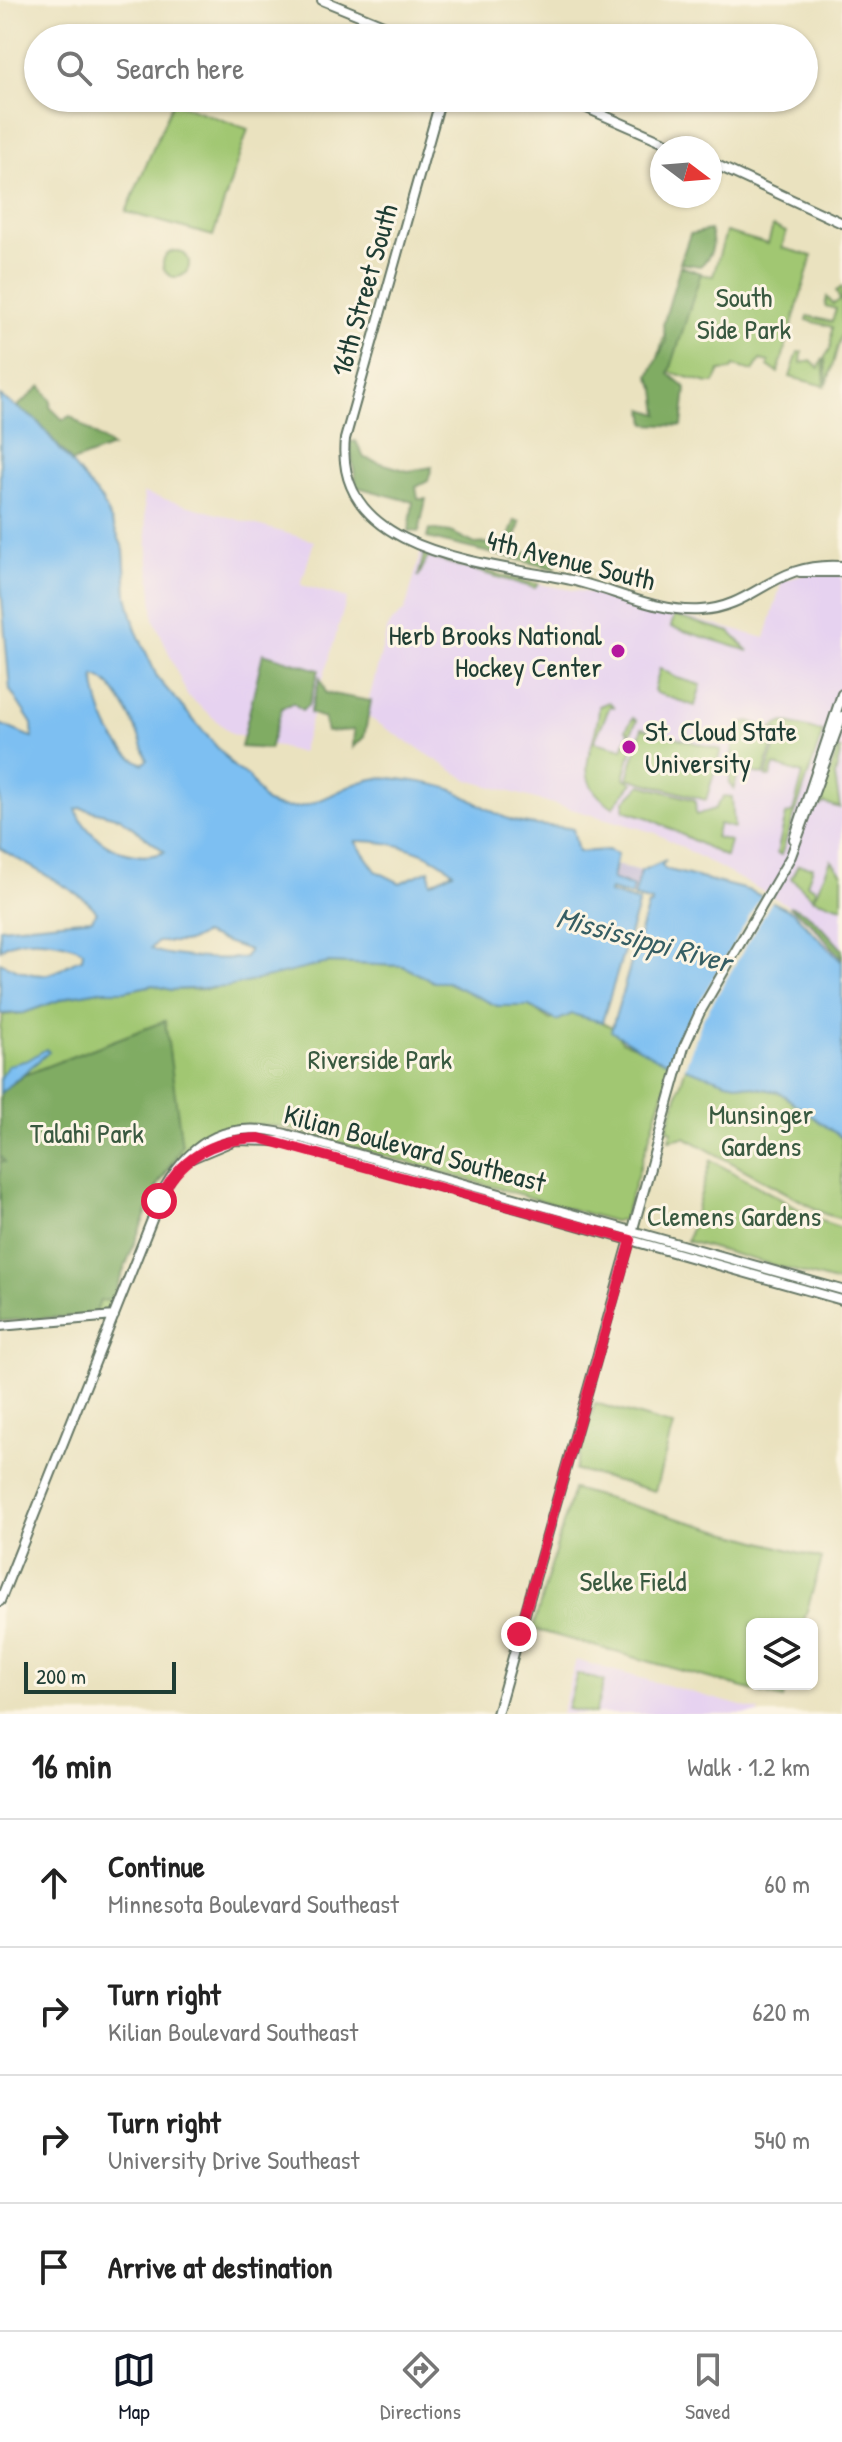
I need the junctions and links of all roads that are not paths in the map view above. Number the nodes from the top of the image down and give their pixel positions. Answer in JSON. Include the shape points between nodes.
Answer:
{"nodes":[{"id":1,"x":322,"y":0,"type":"edge"},
{"id":2,"x":383,"y":24,"type":"edge"},
{"id":3,"x":437,"y":112,"type":"edge"},
{"id":4,"x":596,"y":112,"type":"edge"},
{"id":5,"x":651,"y":136,"type":"edge"},
{"id":6,"x":722,"y":168,"type":"edge"},
{"id":7,"x":842,"y":223,"type":"edge"},
{"id":8,"x":353,"y":494,"type":"joint"},
{"id":9,"x":842,"y":566,"type":"edge"},
{"id":10,"x":790,"y":571,"type":"junction"},
{"id":11,"x":842,"y":572,"type":"edge"},
{"id":12,"x":842,"y":694,"type":"edge"},
{"id":13,"x":842,"y":716,"type":"edge"},
{"id":14,"x":781,"y":873,"type":"junction"},
{"id":15,"x":632,"y":1236,"type":"junction"},
{"id":16,"x":842,"y":1290,"type":"edge"},
{"id":17,"x":842,"y":1300,"type":"edge"},
{"id":18,"x":114,"y":1316,"type":"junction"},
{"id":19,"x":0,"y":1326,"type":"edge"},
{"id":20,"x":0,"y":1601,"type":"edge"},
{"id":21,"x":497,"y":1714,"type":"edge"}],
"edges":[{"from":1,"to":2,"type":"street"},
{"from":3,"to":8,"type":"street","name":"16th Street South","via":[[346,431],[344,461]]},
{"from":4,"to":5,"type":"street"},
{"from":6,"to":7,"type":"street"},
{"from":8,"to":10,"type":"street","name":"4th Avenue South","via":[[378,524],[406,540],[676,609],[719,608]]},
{"from":9,"to":10,"type":"street"},
{"from":10,"to":11,"type":"street"},
{"from":12,"to":14,"type":"street"},
{"from":13,"to":14,"type":"street","via":[[807,821]]},
{"from":14,"to":15,"type":"street","via":[[694,1022]]},
{"from":15,"to":16,"type":"street","name":"Kilian Boulevard Southeast"},
{"from":15,"to":17,"type":"street","name":"Kilian Boulevard Southeast"},
{"from":15,"to":18,"type":"street","name":"Kilian Boulevard Southeast","via":[[270,1139],[235,1140],[183,1162],[159,1201]]},
{"from":15,"to":21,"type":"street"},
{"from":18,"to":19,"type":"street"},
{"from":18,"to":20,"type":"street"}]}
